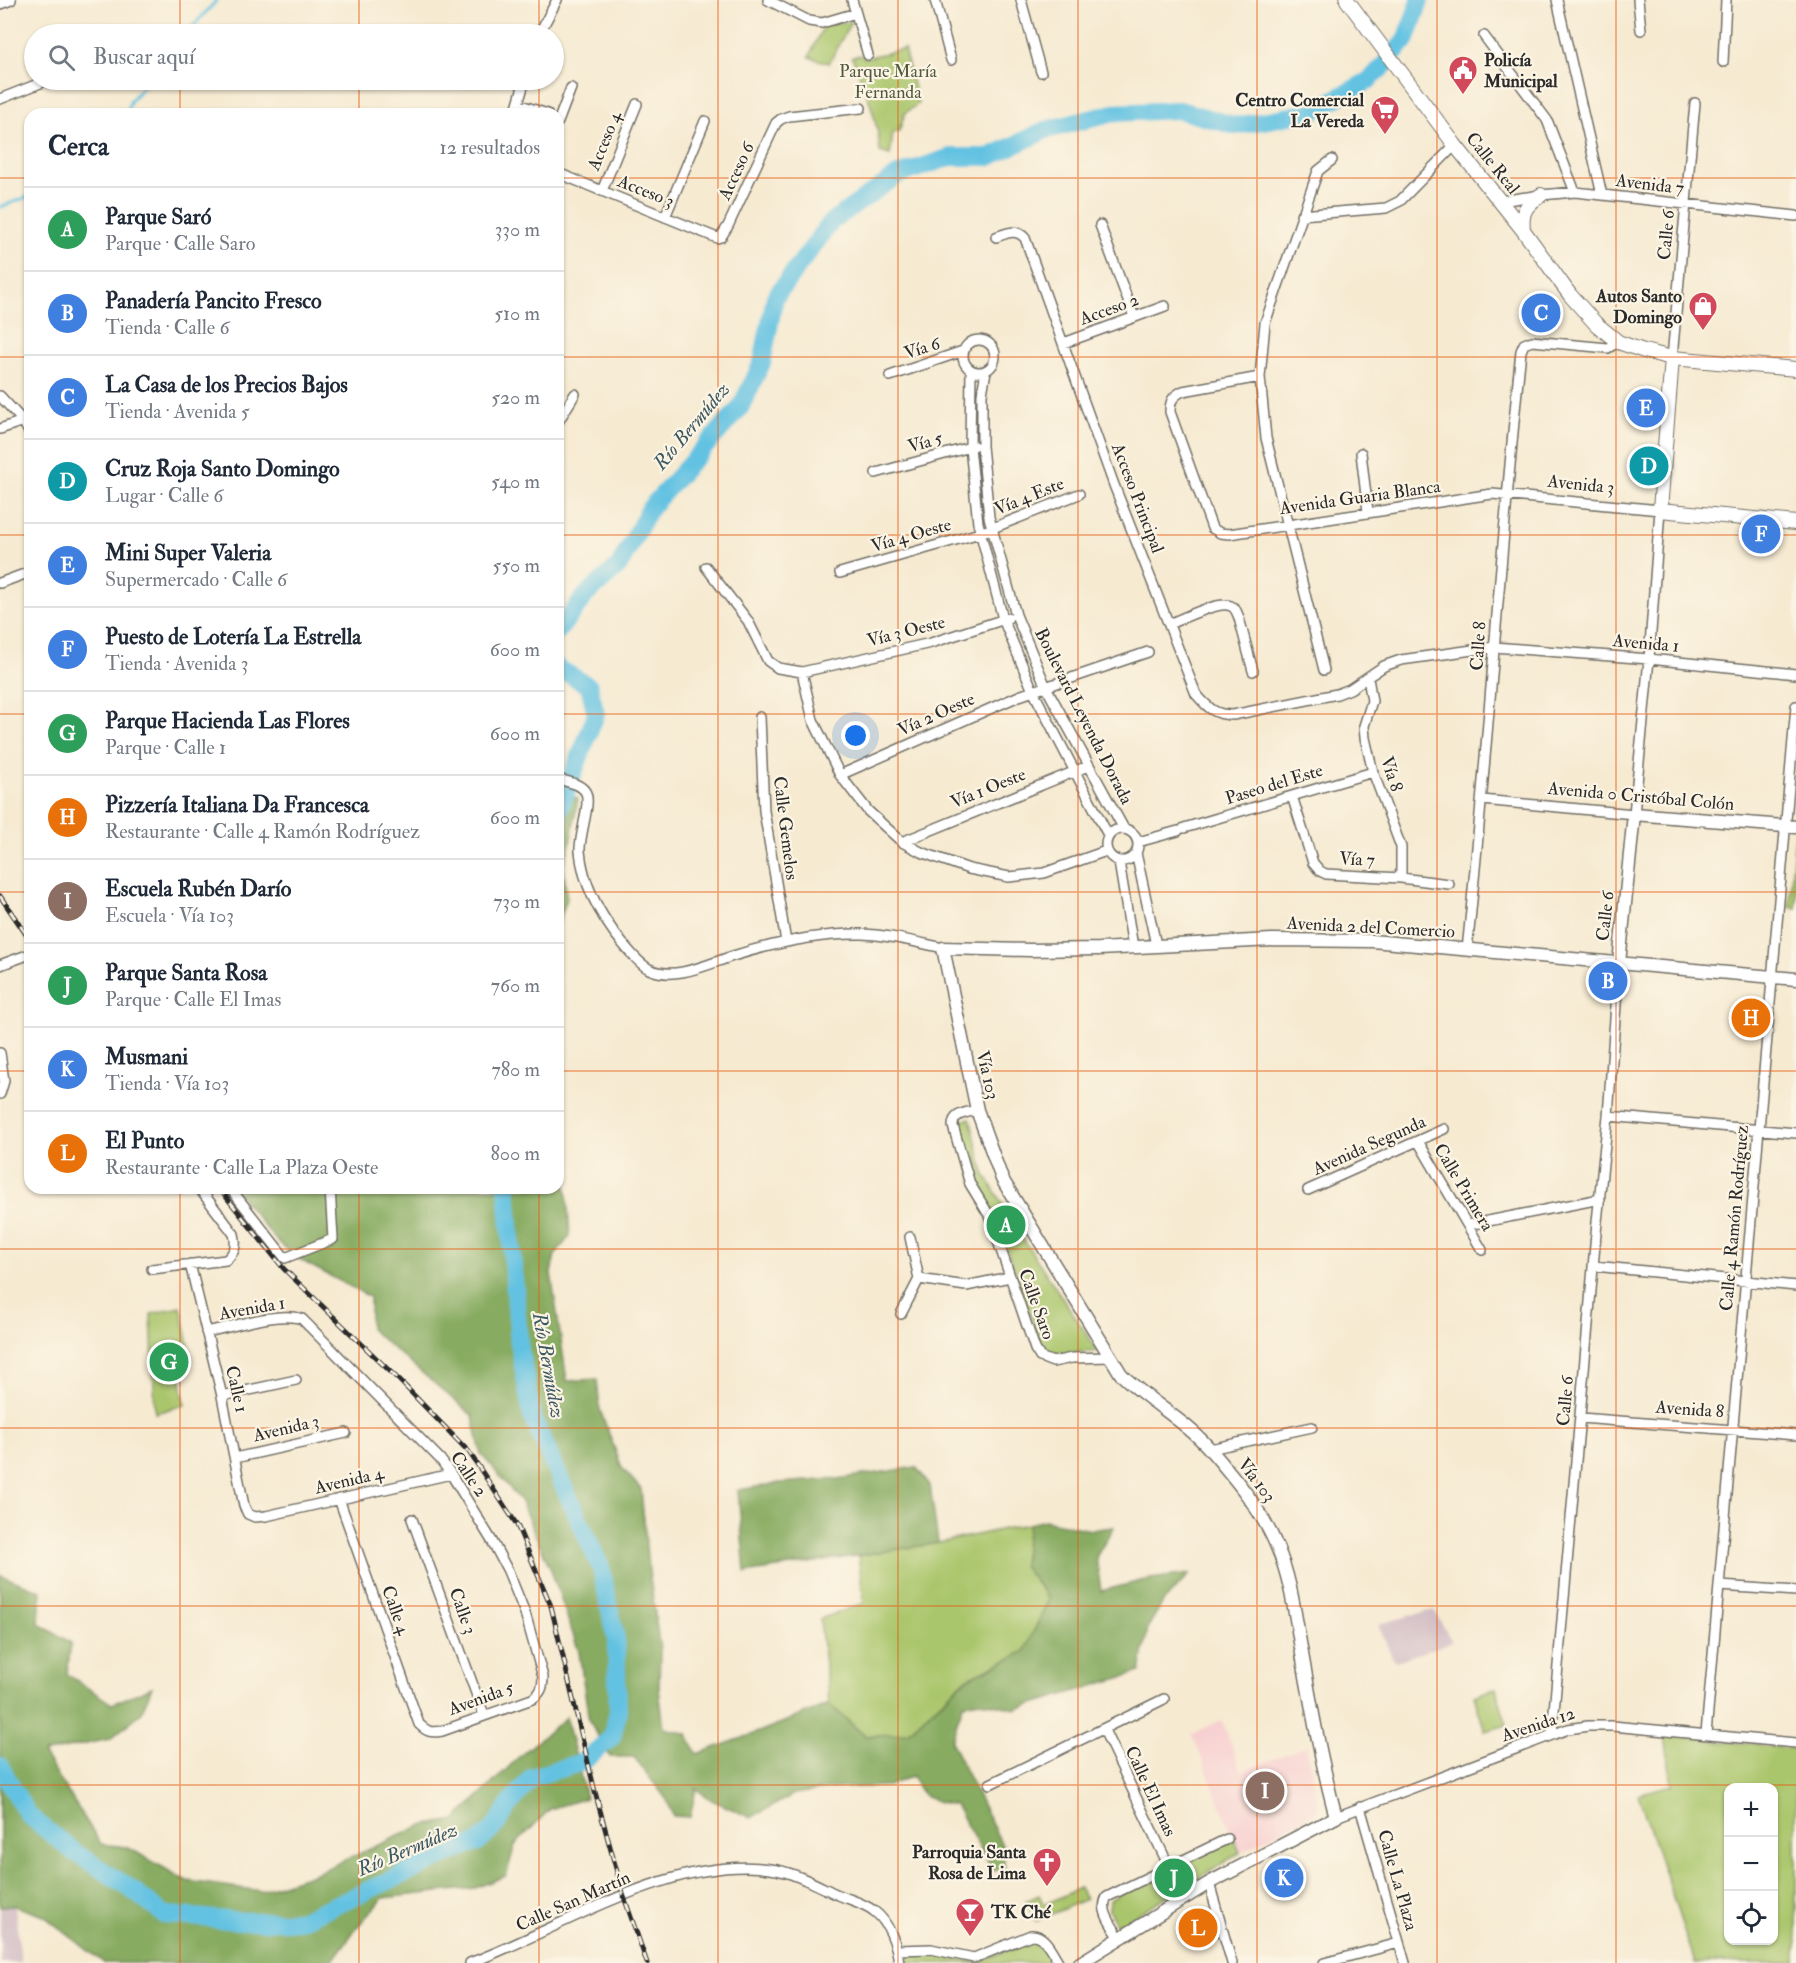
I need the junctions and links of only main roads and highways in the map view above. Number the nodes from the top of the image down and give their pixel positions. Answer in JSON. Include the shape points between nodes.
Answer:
{"nodes":[{"id":1,"x":1347,"y":0,"type":"edge"},
{"id":2,"x":1541,"y":195,"type":"road end"},
{"id":3,"x":1523,"y":230,"type":"junction"},
{"id":4,"x":1672,"y":358,"type":"junction"},
{"id":5,"x":1796,"y":369,"type":"edge"},
{"id":6,"x":1660,"y":510,"type":"joint"},
{"id":7,"x":1796,"y":523,"type":"edge"},
{"id":8,"x":1634,"y":814,"type":"joint"},
{"id":9,"x":1790,"y":827,"type":"edge"},
{"id":10,"x":942,"y":948,"type":"joint"},
{"id":11,"x":1619,"y":963,"type":"junction"},
{"id":12,"x":1796,"y":979,"type":"edge"},
{"id":13,"x":1080,"y":1963,"type":"edge"}],
"edges":[{"from":1,"to":3,"type":"main road","name":"Calle Real"},
{"from":2,"to":3,"type":"main road","via":[[1524,209]]},
{"from":3,"to":4,"type":"main road","name":"Calle Real","via":[[1596,324],[1618,342]]},
{"from":4,"to":5,"type":"main road"},
{"from":4,"to":6,"type":"main road","name":"Calle 6"},
{"from":6,"to":7,"type":"main road","name":"Avenida 3"},
{"from":8,"to":9,"type":"main road","name":"Avenida 0 Cristóbal Colón"},
{"from":8,"to":11,"type":"main road","name":"Calle 6"},
{"from":10,"to":11,"type":"main road","name":"Avenida 2 del Comercio","via":[[1030,950],[1372,941]]},
{"from":10,"to":13,"type":"main road","name":"Vía 103","via":[[977,1110],[1002,1179],[1121,1374],[1185,1423],[1264,1520],[1283,1563],[1325,1779],[1336,1817],[1209,1883]]},
{"from":11,"to":12,"type":"main road","name":"Avenida 2 del Comercio"}]}
